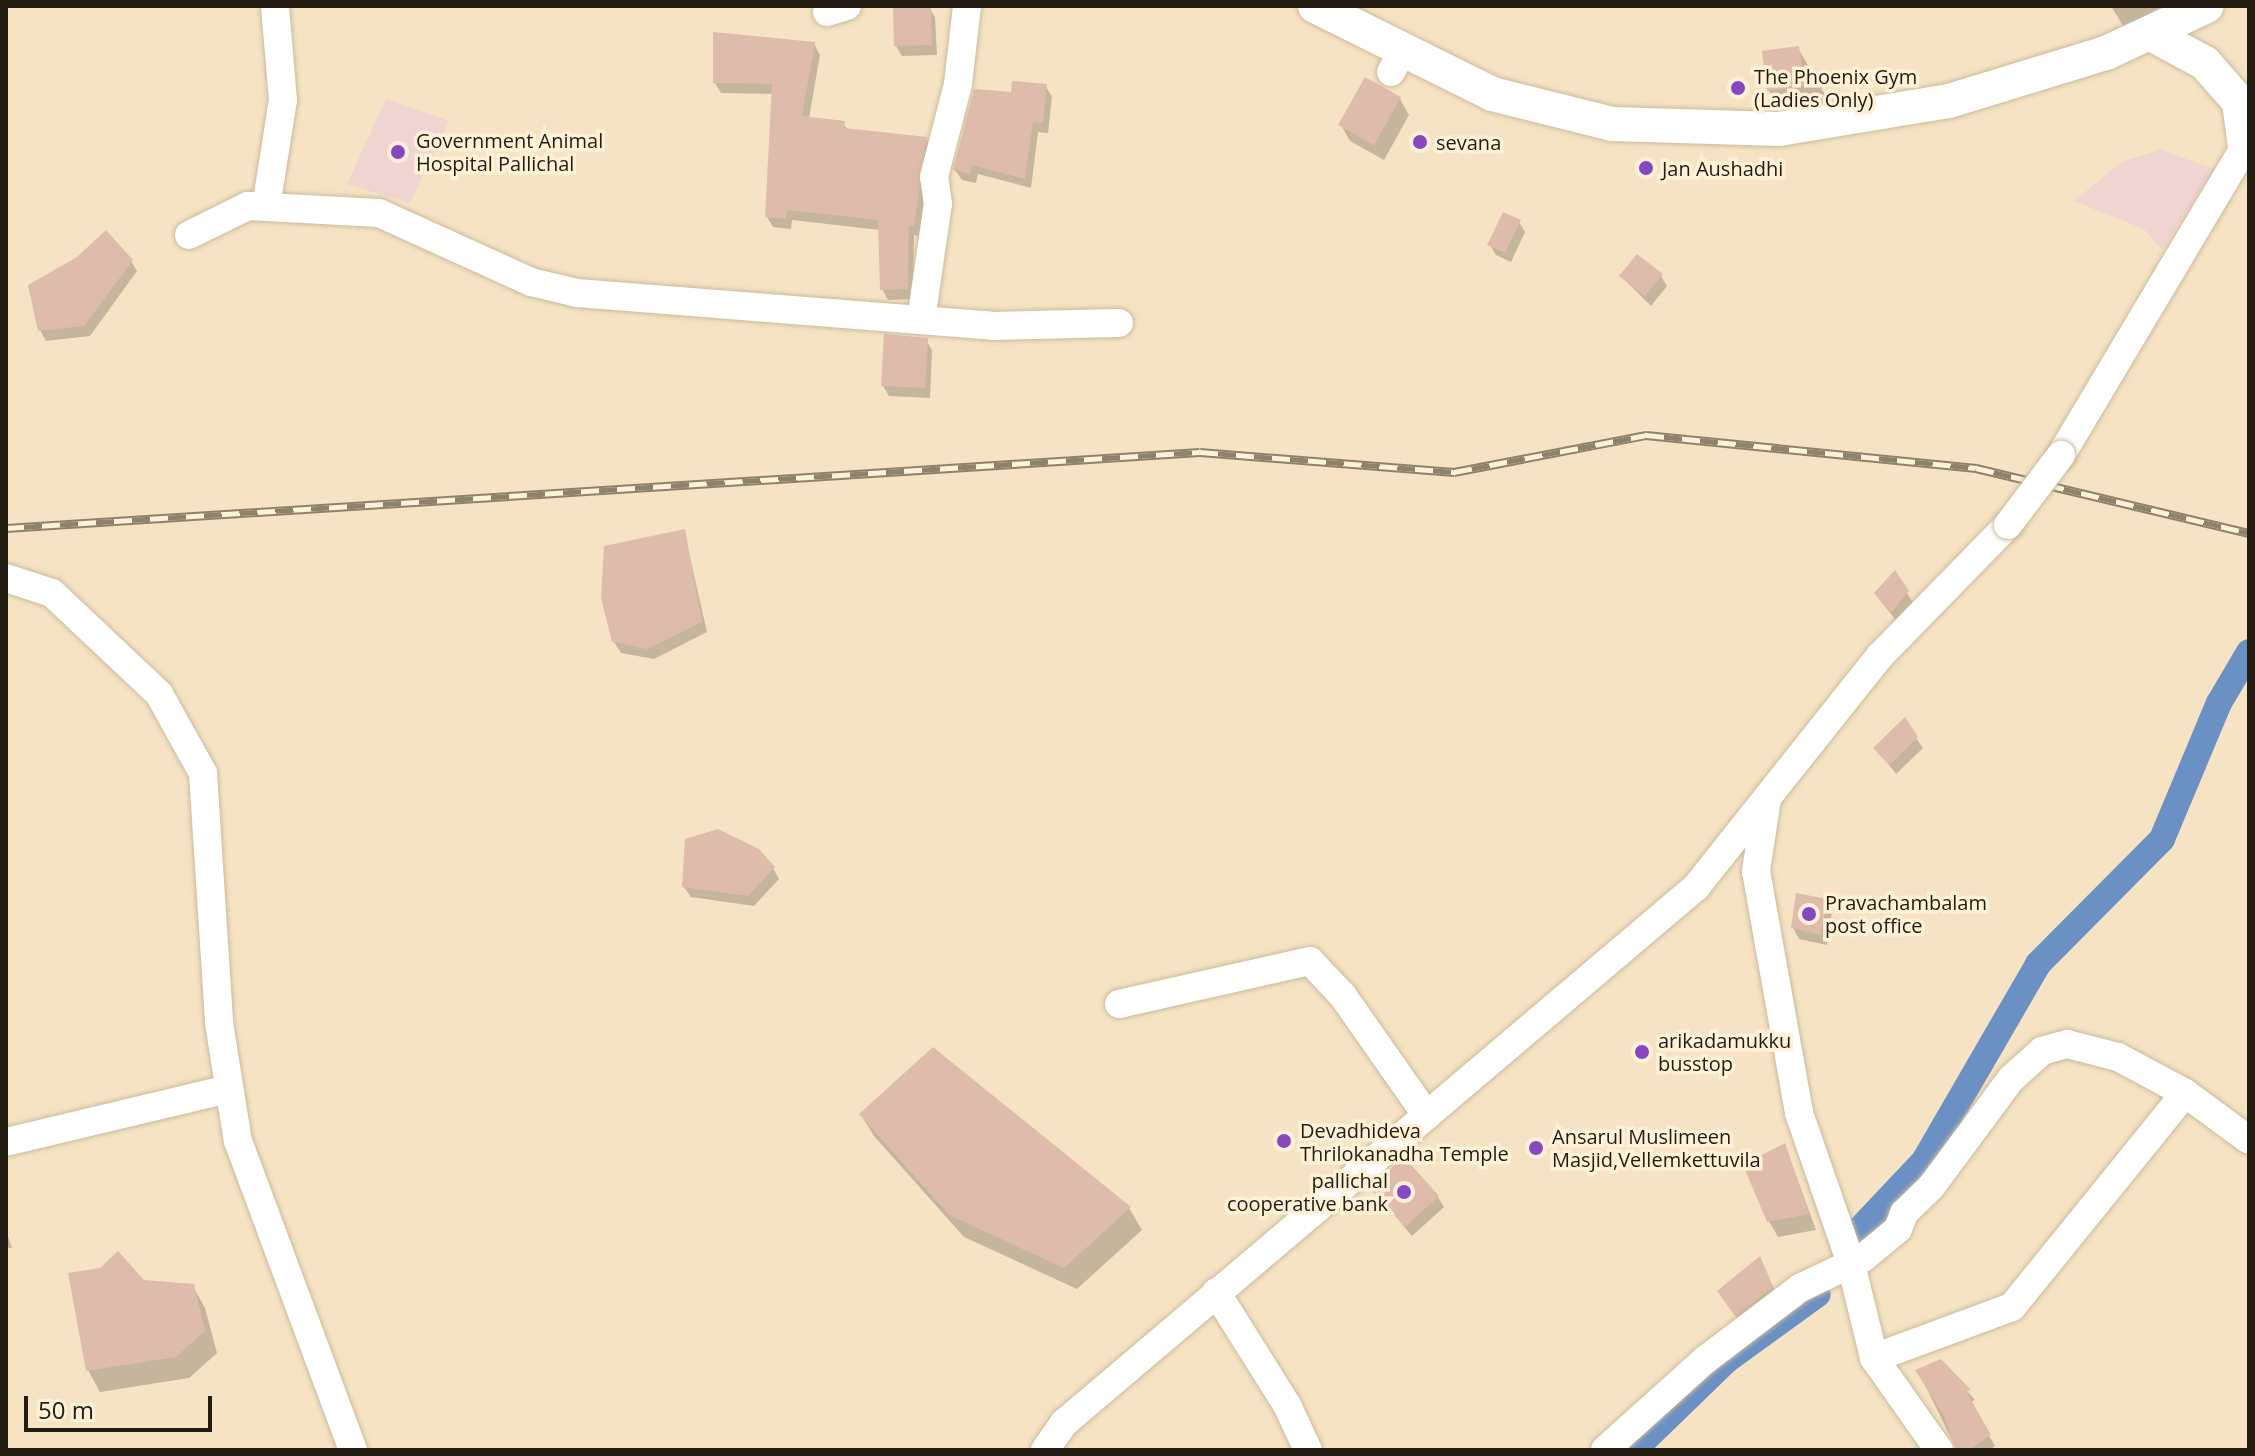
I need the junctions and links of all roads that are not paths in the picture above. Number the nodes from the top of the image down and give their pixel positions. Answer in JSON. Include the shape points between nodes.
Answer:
{"nodes":[{"id":1,"x":275,"y":6,"type":"edge"},
{"id":2,"x":967,"y":6,"type":"edge"},
{"id":3,"x":2207,"y":6,"type":"edge"},
{"id":4,"x":1319,"y":7,"type":"edge"},
{"id":5,"x":2153,"y":35,"type":"junction"},
{"id":6,"x":2247,"y":143,"type":"edge"},
{"id":7,"x":266,"y":207,"type":"junction"},
{"id":8,"x":189,"y":235,"type":"dead end"},
{"id":9,"x":921,"y":320,"type":"junction"},
{"id":10,"x":1119,"y":323,"type":"dead end"},
{"id":11,"x":6,"y":578,"type":"edge"},
{"id":12,"x":1767,"y":799,"type":"junction"},
{"id":13,"x":1119,"y":1004,"type":"dead end"},
{"id":14,"x":229,"y":1089,"type":"junction"},
{"id":15,"x":2185,"y":1093,"type":"junction"},
{"id":16,"x":1427,"y":1116,"type":"junction"},
{"id":17,"x":2249,"y":1140,"type":"edge"},
{"id":18,"x":6,"y":1142,"type":"edge"},
{"id":19,"x":1850,"y":1260,"type":"junction"},
{"id":20,"x":1216,"y":1292,"type":"junction"},
{"id":21,"x":1874,"y":1358,"type":"junction"},
{"id":22,"x":353,"y":1450,"type":"edge"},
{"id":23,"x":1045,"y":1450,"type":"edge"},
{"id":24,"x":1308,"y":1450,"type":"edge"},
{"id":25,"x":1605,"y":1450,"type":"edge"},
{"id":26,"x":1939,"y":1450,"type":"edge"}],
"edges":[{"from":1,"to":7,"type":"street","via":[[283,100]]},
{"from":2,"to":9,"type":"street","via":[[958,84],[934,177],[938,204]]},
{"from":3,"to":5,"type":"main road"},
{"from":4,"to":5,"type":"main road","via":[[1397,61],[1492,94],[1612,124],[1779,129],[1949,101]]},
{"from":5,"to":6,"type":"main road","via":[[2205,63],[2239,102]]},
{"from":6,"to":12,"type":"street","bridge":true,"via":[[2061,455],[2008,525],[1880,656]]},
{"from":7,"to":8,"type":"street","via":[[248,206]]},
{"from":7,"to":9,"type":"street","via":[[379,213],[531,282],[577,293]]},
{"from":9,"to":10,"type":"street","via":[[993,326]]},
{"from":11,"to":14,"type":"street","via":[[52,593],[159,694],[203,773],[219,1023]]},
{"from":12,"to":16,"type":"street","via":[[1696,887]]},
{"from":12,"to":19,"type":"street","via":[[1756,871],[1772,981],[1799,1113]]},
{"from":13,"to":16,"type":"street","via":[[1310,961],[1343,996]]},
{"from":14,"to":18,"type":"street"},
{"from":14,"to":22,"type":"street","via":[[256,1198],[305,1312]]},
{"from":15,"to":17,"type":"street"},
{"from":15,"to":19,"type":"street","via":[[2101,1052],[2067,1044],[2042,1051],[2011,1079],[1931,1187],[1904,1213],[1898,1229],[1863,1258]]},
{"from":15,"to":21,"type":"street","via":[[2012,1307]]},
{"from":16,"to":20,"type":"street"},
{"from":19,"to":21,"type":"street"},
{"from":19,"to":25,"type":"street","via":[[1800,1288],[1705,1360]]},
{"from":20,"to":23,"type":"street","via":[[1064,1423]]},
{"from":20,"to":24,"type":"street","via":[[1287,1405]]},
{"from":21,"to":26,"type":"street"}]}
